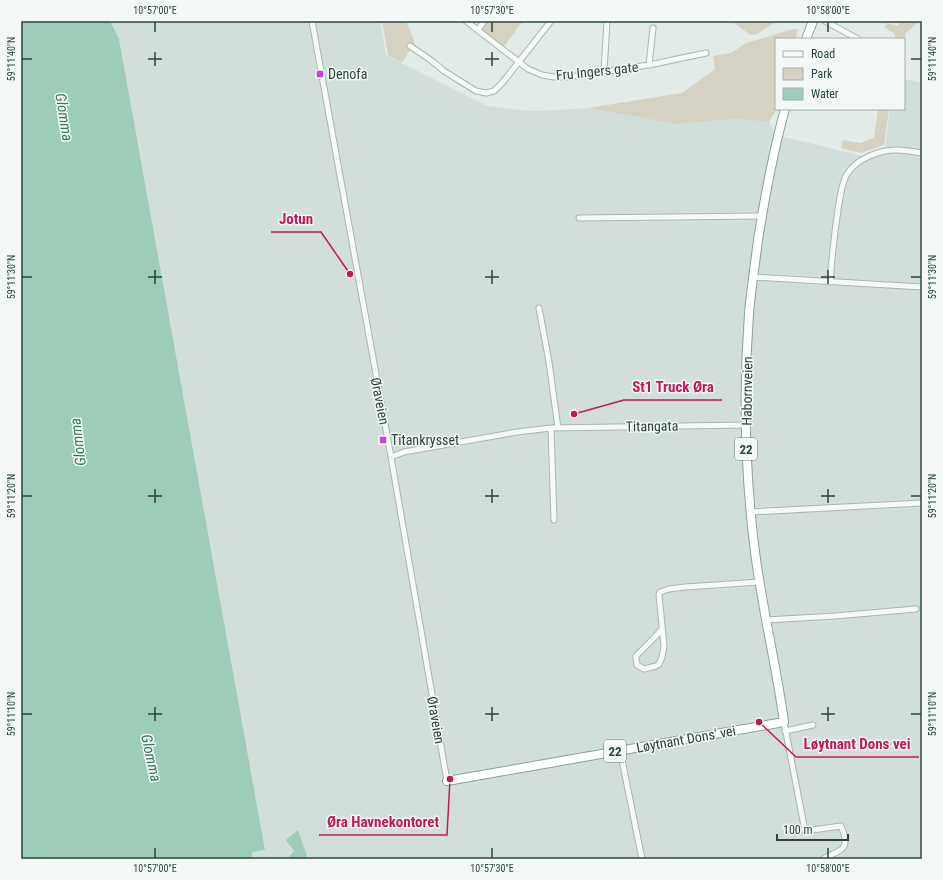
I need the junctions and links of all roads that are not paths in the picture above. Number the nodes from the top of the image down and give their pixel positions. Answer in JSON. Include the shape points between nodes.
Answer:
{"nodes":[{"id":1,"x":312,"y":21,"type":"edge"},
{"id":2,"x":466,"y":21,"type":"edge"},
{"id":3,"x":484,"y":21,"type":"edge"},
{"id":4,"x":551,"y":21,"type":"edge"},
{"id":5,"x":607,"y":21,"type":"edge"},
{"id":6,"x":813,"y":21,"type":"edge"},
{"id":7,"x":825,"y":21,"type":"edge"},
{"id":8,"x":653,"y":28,"type":"dead end"},
{"id":9,"x":478,"y":30,"type":"junction"},
{"id":10,"x":806,"y":38,"type":"edge"},
{"id":11,"x":856,"y":38,"type":"edge"},
{"id":12,"x":410,"y":46,"type":"dead end"},
{"id":13,"x":706,"y":54,"type":"dead end"},
{"id":14,"x":519,"y":62,"type":"junction"},
{"id":15,"x":649,"y":65,"type":"junction"},
{"id":16,"x":604,"y":72,"type":"junction"},
{"id":17,"x":785,"y":110,"type":"edge"},
{"id":18,"x":922,"y":153,"type":"edge"},
{"id":19,"x":762,"y":216,"type":"junction"},
{"id":20,"x":579,"y":218,"type":"dead end"},
{"id":21,"x":753,"y":277,"type":"junction"},
{"id":22,"x":830,"y":282,"type":"junction"},
{"id":23,"x":922,"y":286,"type":"edge"},
{"id":24,"x":539,"y":308,"type":"dead end"},
{"id":25,"x":746,"y":425,"type":"junction"},
{"id":26,"x":551,"y":428,"type":"junction"},
{"id":27,"x":558,"y":428,"type":"junction"},
{"id":28,"x":391,"y":457,"type":"junction"},
{"id":29,"x":922,"y":503,"type":"edge"},
{"id":30,"x":750,"y":512,"type":"junction"},
{"id":31,"x":554,"y":520,"type":"dead end"},
{"id":32,"x":760,"y":582,"type":"junction"},
{"id":33,"x":916,"y":609,"type":"dead end"},
{"id":34,"x":766,"y":620,"type":"junction"},
{"id":35,"x":662,"y":629,"type":"junction"},
{"id":36,"x":813,"y":725,"type":"dead end"},
{"id":37,"x":784,"y":726,"type":"junction"},
{"id":38,"x":620,"y":750,"type":"junction"},
{"id":39,"x":447,"y":781,"type":"joint"},
{"id":40,"x":642,"y":859,"type":"edge"},
{"id":41,"x":823,"y":859,"type":"edge"}],
"edges":[{"from":1,"to":28,"type":"street","name":"Øraveien"},
{"from":2,"to":9,"type":"street","name":"Fru Ingers gate"},
{"from":3,"to":9,"type":"street"},
{"from":4,"to":14,"type":"street"},
{"from":5,"to":16,"type":"street"},
{"from":6,"to":10,"type":"highway"},
{"from":7,"to":11,"type":"street"},
{"from":8,"to":15,"type":"street","name":"Fru Ingers gate"},
{"from":9,"to":14,"type":"street","name":"Fru Ingers gate"},
{"from":12,"to":14,"type":"street","via":[[476,91],[486,93],[494,91]]},
{"from":13,"to":15,"type":"street","name":"Fru Ingers gate"},
{"from":14,"to":16,"type":"street","name":"Fru Ingers gate","via":[[528,69],[554,77]]},
{"from":15,"to":16,"type":"street","name":"Fru Ingers gate"},
{"from":17,"to":19,"type":"highway","name":"Habornveien","number":"22"},
{"from":18,"to":22,"type":"street","via":[[887,150],[862,160],[847,174],[838,207]]},
{"from":19,"to":20,"type":"street"},
{"from":19,"to":21,"type":"highway","name":"Habornveien","number":"22"},
{"from":21,"to":22,"type":"street"},
{"from":21,"to":25,"type":"highway","name":"Habornveien","number":"22","via":[[749,314]]},
{"from":22,"to":23,"type":"street"},
{"from":24,"to":27,"type":"street"},
{"from":25,"to":27,"type":"street","name":"Titangata"},
{"from":25,"to":30,"type":"highway","name":"Habornveien","number":"22"},
{"from":26,"to":27,"type":"street","name":"Titangata"},
{"from":26,"to":28,"type":"street","name":"Titangata","via":[[491,436],[404,452]]},
{"from":26,"to":31,"type":"street"},
{"from":28,"to":39,"type":"street","name":"Øraveien"},
{"from":29,"to":30,"type":"street"},
{"from":30,"to":32,"type":"highway","name":"Habornveien","number":"22"},
{"from":32,"to":34,"type":"highway","name":"Habornveien","number":"22"},
{"from":32,"to":35,"type":"street","via":[[685,587],[661,592],[659,595]]},
{"from":33,"to":34,"type":"street"},
{"from":34,"to":37,"type":"highway","name":"Habornveien","number":"22"},
{"from":35,"to":35,"type":"street","via":[[664,649],[659,664],[644,669],[637,666],[636,656]]},
{"from":36,"to":37,"type":"street"},
{"from":37,"to":38,"type":"highway","name":"Løytnant Dons' vei","number":"22"},
{"from":37,"to":41,"type":"street","via":[[805,830],[841,826],[846,843],[844,848]]},
{"from":38,"to":39,"type":"highway","name":"Løytnant Dons' vei","number":"22"},
{"from":38,"to":40,"type":"street"}]}
